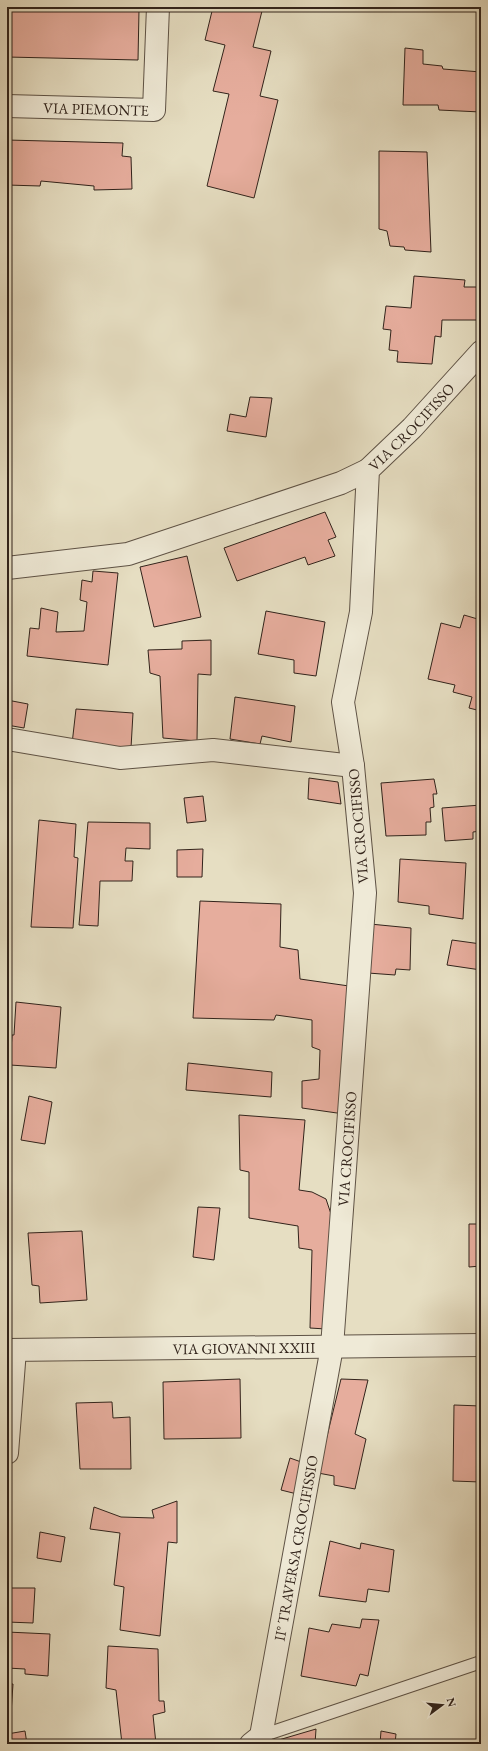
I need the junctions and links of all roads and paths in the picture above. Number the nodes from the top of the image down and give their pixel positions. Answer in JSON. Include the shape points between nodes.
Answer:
{"nodes":[{"id":1,"x":158,"y":7,"type":"edge"},
{"id":2,"x":7,"y":106,"type":"edge"},
{"id":3,"x":481,"y":352,"type":"edge"},
{"id":4,"x":368,"y":470,"type":"junction"},
{"id":5,"x":7,"y":568,"type":"edge"},
{"id":6,"x":13,"y":740,"type":"dead end"},
{"id":7,"x":353,"y":766,"type":"junction"},
{"id":8,"x":481,"y":1345,"type":"edge"},
{"id":9,"x":332,"y":1347,"type":"junction"},
{"id":10,"x":11,"y":1350,"type":"edge"},
{"id":11,"x":7,"y":1453,"type":"edge"},
{"id":12,"x":481,"y":1662,"type":"edge"},
{"id":13,"x":257,"y":1741,"type":"edge"}],
"edges":[{"from":1,"to":2,"type":"street","name":"VIA PIEMONTE","via":[[154,110]]},
{"from":3,"to":4,"type":"street","name":"VIA CROCIFISSO","via":[[412,428]]},
{"from":4,"to":5,"type":"street","via":[[341,483],[128,554]]},
{"from":4,"to":7,"type":"street","name":"VIA CROCIFISSO","via":[[362,612],[343,702]]},
{"from":6,"to":7,"type":"street","via":[[120,758],[213,750]]},
{"from":7,"to":9,"type":"street","name":"VIA CROCIFISSO","via":[[364,893]]},
{"from":8,"to":9,"type":"street","name":"VIA GIOVANNI XXIII"},
{"from":9,"to":10,"type":"street","name":"VIA GIOVANNI XXIII"},
{"from":9,"to":13,"type":"street","name":"II° TRAVERSA CROCIFISSIO"},
{"from":10,"to":11,"type":"street"},
{"from":12,"to":13,"type":"lane"}]}
